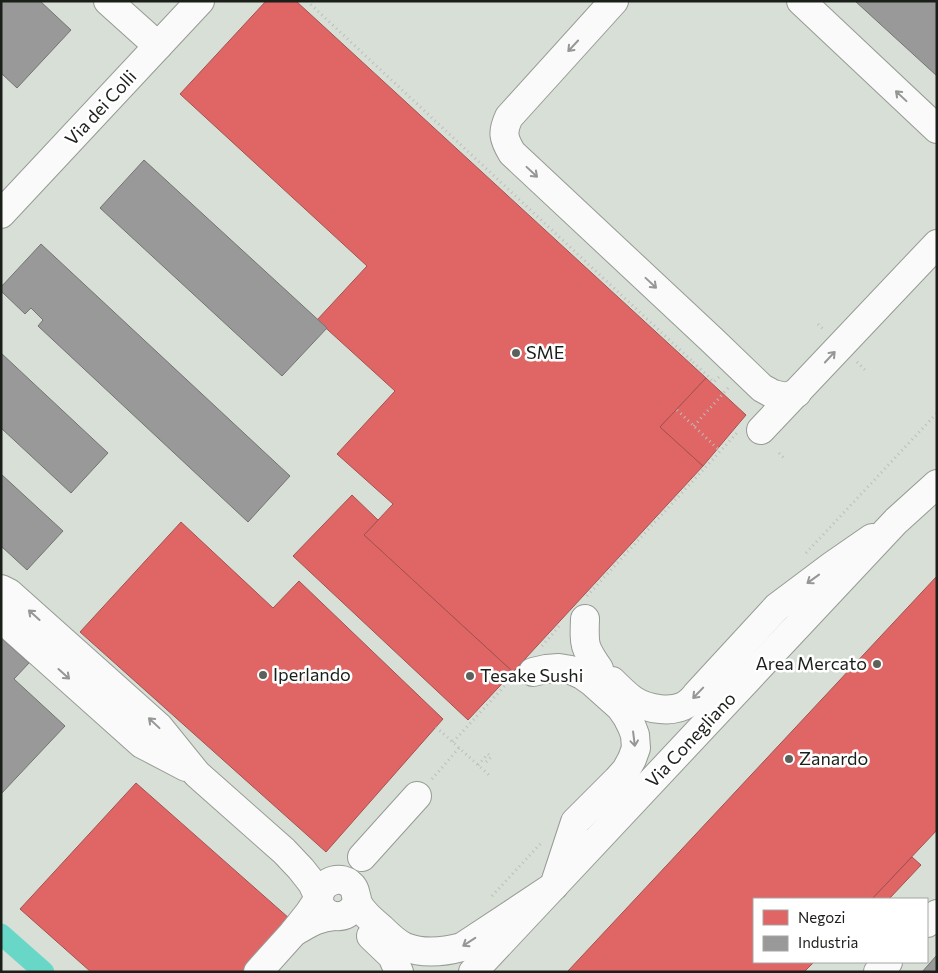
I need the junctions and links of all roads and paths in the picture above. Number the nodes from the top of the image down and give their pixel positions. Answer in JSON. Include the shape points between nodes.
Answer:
{"nodes":[{"id":1,"x":108,"y":1,"type":"edge"},
{"id":2,"x":200,"y":1,"type":"edge"},
{"id":3,"x":307,"y":1,"type":"edge"},
{"id":4,"x":801,"y":1,"type":"edge"},
{"id":5,"x":602,"y":4,"type":"edge"},
{"id":6,"x":158,"y":46,"type":"junction"},
{"id":7,"x":937,"y":130,"type":"edge"},
{"id":8,"x":1,"y":214,"type":"edge"},
{"id":9,"x":937,"y":244,"type":"edge"},
{"id":10,"x":723,"y":373,"type":"dead end"},
{"id":11,"x":733,"y":382,"type":"dead end"},
{"id":12,"x":762,"y":388,"type":"junction"},
{"id":13,"x":797,"y":393,"type":"junction"},
{"id":14,"x":677,"y":410,"type":"dead end"},
{"id":15,"x":937,"y":413,"type":"edge"},
{"id":16,"x":694,"y":426,"type":"junction"},
{"id":17,"x":740,"y":430,"type":"dead end"},
{"id":18,"x":720,"y":451,"type":"junction"},
{"id":19,"x":779,"y":453,"type":"dead end"},
{"id":20,"x":786,"y":460,"type":"dead end"},
{"id":21,"x":937,"y":474,"type":"edge"},
{"id":22,"x":937,"y":484,"type":"edge"},
{"id":23,"x":902,"y":515,"type":"junction"},
{"id":24,"x":802,"y":558,"type":"dead end"},
{"id":25,"x":1,"y":589,"type":"edge"},
{"id":26,"x":579,"y":611,"type":"junction"},
{"id":27,"x":1,"y":618,"type":"edge"},
{"id":28,"x":534,"y":664,"type":"junction"},
{"id":29,"x":599,"y":669,"type":"junction"},
{"id":30,"x":436,"y":727,"type":"dead end"},
{"id":31,"x":453,"y":742,"type":"junction"},
{"id":32,"x":460,"y":748,"type":"junction"},
{"id":33,"x":484,"y":764,"type":"dead end"},
{"id":34,"x":478,"y":765,"type":"junction"},
{"id":35,"x":197,"y":774,"type":"junction"},
{"id":36,"x":490,"y":774,"type":"dead end"},
{"id":37,"x":417,"y":796,"type":"joint"},
{"id":38,"x":554,"y":886,"type":"junction"},
{"id":39,"x":340,"y":898,"type":"junction"},
{"id":40,"x":887,"y":963,"type":"edge"},
{"id":41,"x":258,"y":972,"type":"edge"},
{"id":42,"x":400,"y":972,"type":"edge"},
{"id":43,"x":474,"y":972,"type":"edge"},
{"id":44,"x":878,"y":972,"type":"edge"}],
"edges":[{"from":1,"to":6,"type":"street"},
{"from":2,"to":6,"type":"street","name":"Via dei Colli"},
{"from":3,"to":10,"type":"path","via":[[714,382]]},
{"from":7,"to":4,"type":"street","one_way":true},
{"from":5,"to":12,"type":"street","one_way":true,"via":[[509,116],[503,135],[506,144]]},
{"from":6,"to":8,"type":"street","name":"Via dei Colli"},
{"from":13,"to":9,"type":"street","one_way":true},
{"from":11,"to":16,"type":"path"},
{"from":12,"to":13,"type":"street","via":[[786,396]]},
{"from":12,"to":13,"type":"street","via":[[766,404],[761,430]]},
{"from":14,"to":16,"type":"path"},
{"from":15,"to":24,"type":"path"},
{"from":16,"to":18,"type":"path"},
{"from":17,"to":18,"type":"path"},
{"from":18,"to":26,"type":"path"},
{"from":19,"to":20,"type":"path"},
{"from":21,"to":23,"type":"street","name":"Via Conegliano"},
{"from":22,"to":23,"type":"street","name":"Via Conegliano"},
{"from":23,"to":29,"type":"street","one_way":true,"via":[[777,607],[687,704],[667,709],[642,705]]},
{"from":23,"to":38,"type":"street","name":"Via Conegliano"},
{"from":35,"to":25,"type":"street","one_way":true,"via":[[159,727]]},
{"from":26,"to":28,"type":"path"},
{"from":26,"to":29,"type":"street","via":[[586,650]]},
{"from":27,"to":35,"type":"street","one_way":true,"via":[[142,744]]},
{"from":28,"to":29,"type":"street","via":[[568,657]]},
{"from":28,"to":31,"type":"path"},
{"from":28,"to":38,"type":"street","one_way":true,"via":[[546,669],[571,670],[592,682],[620,707],[635,736],[636,748],[626,770],[576,822]]},
{"from":30,"to":31,"type":"path"},
{"from":31,"to":32,"type":"path"},
{"from":32,"to":34,"type":"path"},
{"from":32,"to":37,"type":"path"},
{"from":33,"to":34,"type":"path","via":[[491,757],[488,754]]},
{"from":34,"to":36,"type":"path"},
{"from":35,"to":39,"type":"street","via":[[284,851],[318,874]]},
{"from":37,"to":39,"type":"street","via":[[362,857],[356,876]]},
{"from":38,"to":39,"type":"street","one_way":true,"via":[[462,947],[435,951],[404,947],[363,912]]},
{"from":38,"to":43,"type":"street","name":"Via Conegliano"},
{"from":39,"to":41,"type":"street","via":[[309,913]]},
{"from":39,"to":42,"type":"street","via":[[361,927],[392,956]]},
{"from":40,"to":44,"type":"street"}]}
